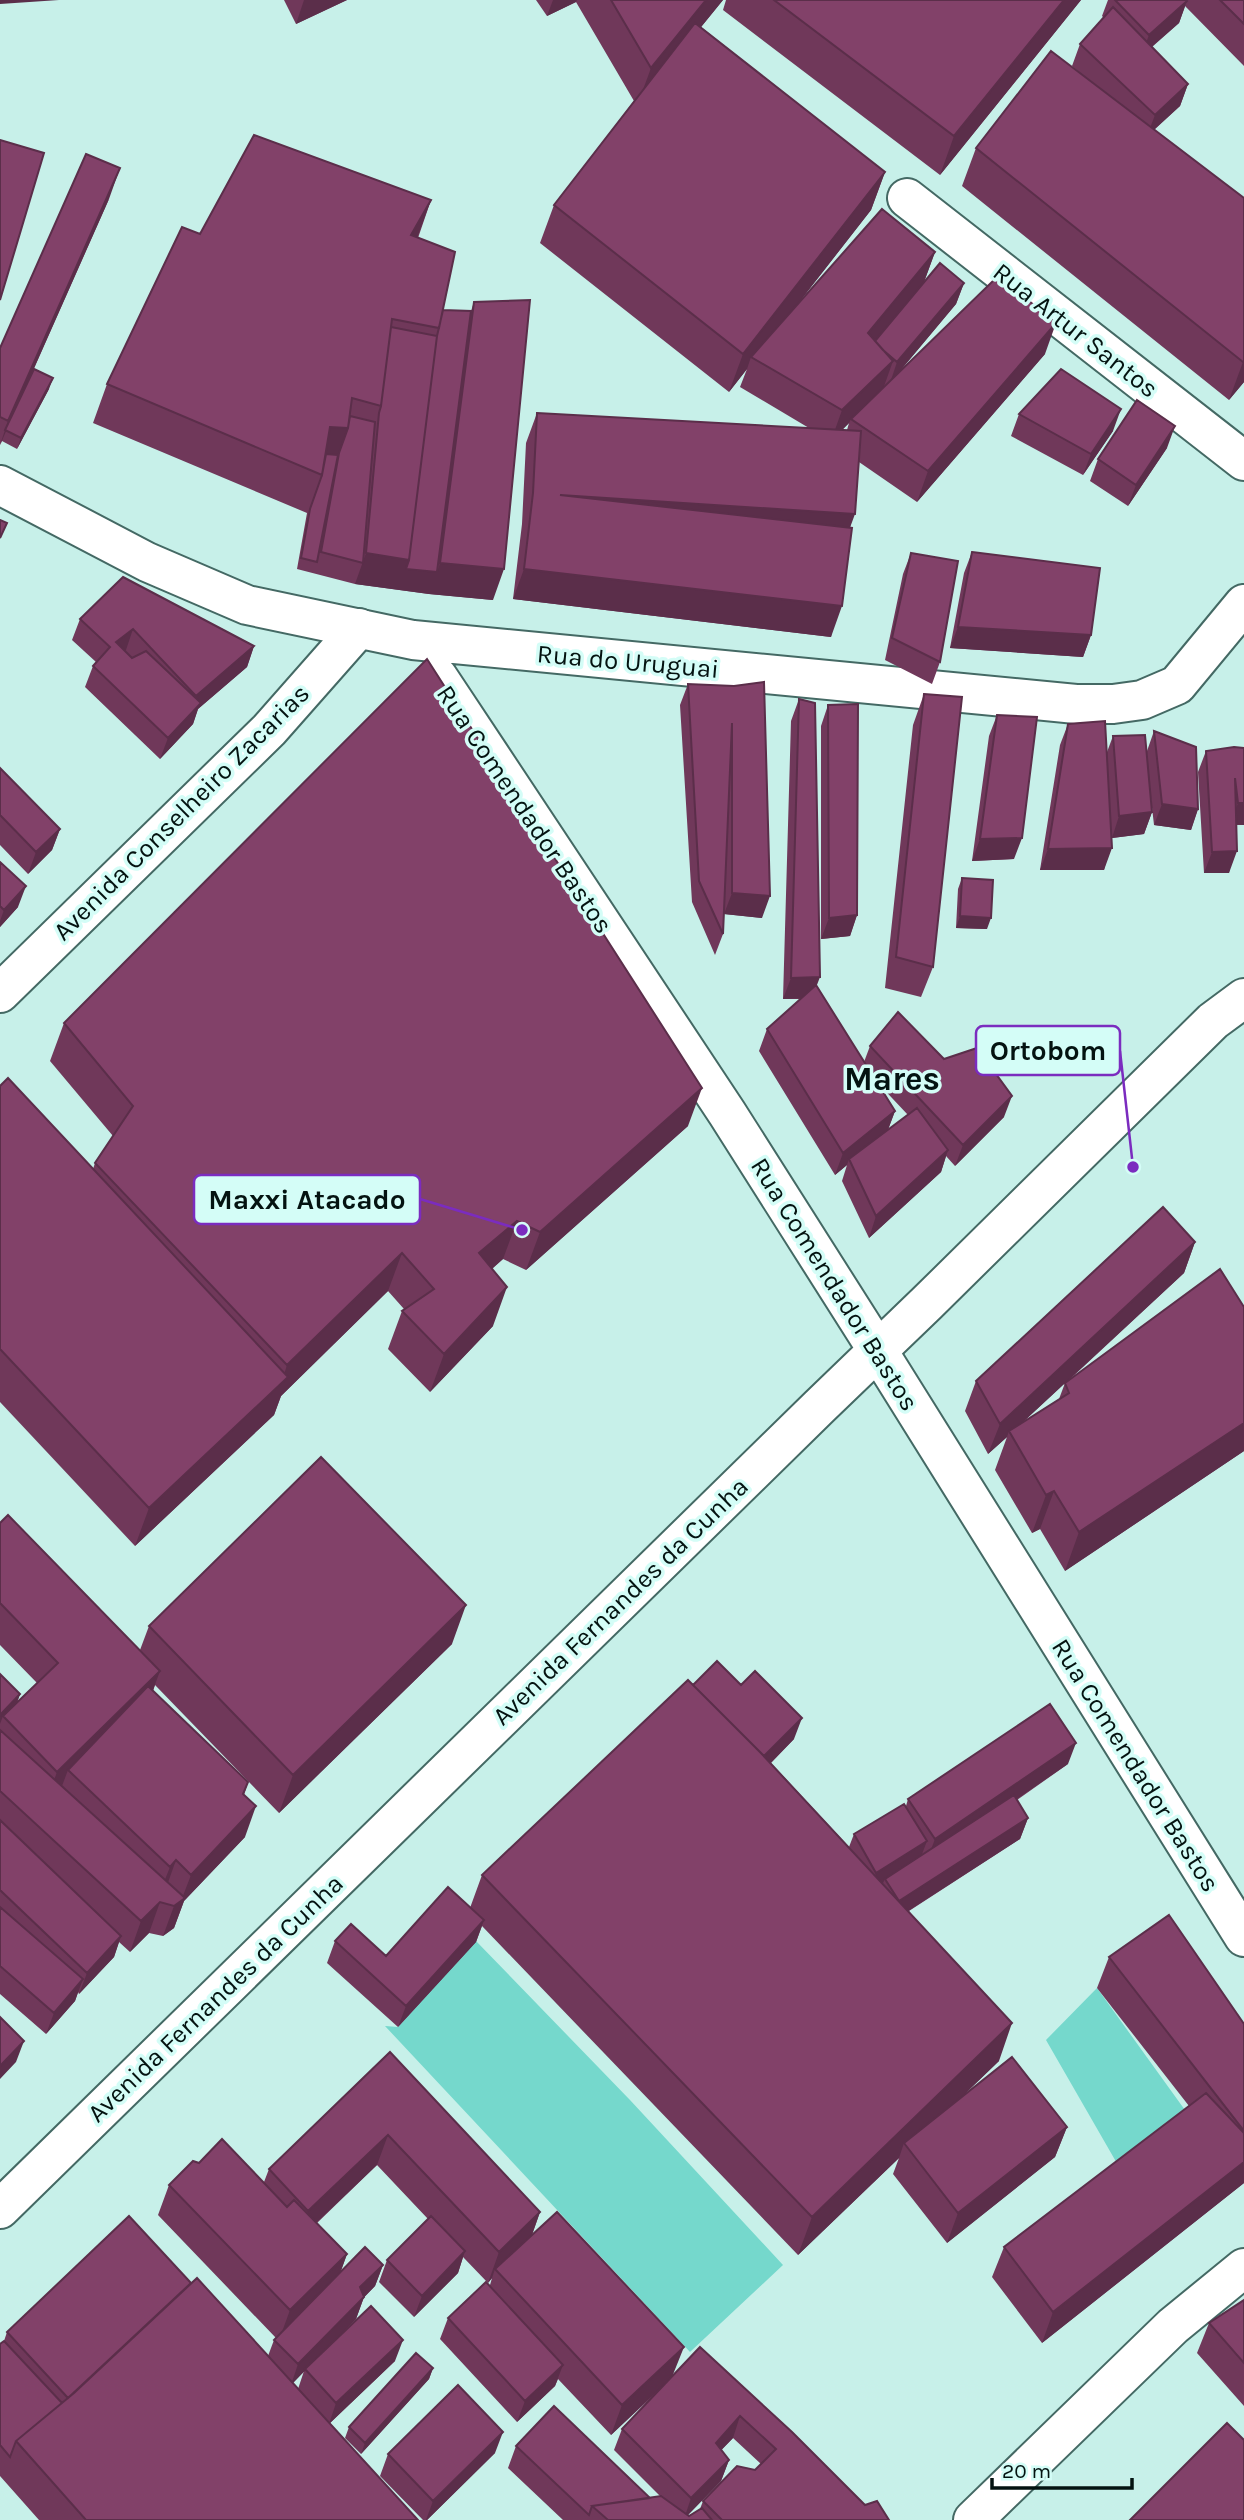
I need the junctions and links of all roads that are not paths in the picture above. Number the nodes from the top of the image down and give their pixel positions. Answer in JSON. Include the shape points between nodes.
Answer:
{"nodes":[{"id":1,"x":907,"y":198,"type":"dead end"},
{"id":2,"x":1244,"y":461,"type":"edge"},
{"id":3,"x":0,"y":485,"type":"edge"},
{"id":4,"x":1244,"y":604,"type":"edge"},
{"id":5,"x":359,"y":628,"type":"junction"},
{"id":6,"x":413,"y":640,"type":"junction"},
{"id":7,"x":1244,"y":981,"type":"edge"},
{"id":8,"x":0,"y":993,"type":"edge"},
{"id":9,"x":1244,"y":998,"type":"edge"},
{"id":10,"x":1213,"y":1021,"type":"junction"},
{"id":11,"x":878,"y":1351,"type":"junction"},
{"id":12,"x":1244,"y":1937,"type":"edge"},
{"id":13,"x":0,"y":2209,"type":"edge"},
{"id":14,"x":1244,"y":2269,"type":"edge"},
{"id":15,"x":973,"y":2520,"type":"edge"}],
"edges":[{"from":1,"to":2,"type":"street","name":"Rua Artur Santos"},
{"from":3,"to":5,"type":"street","name":"Rua do Uruguai","via":[[147,562],[247,605]]},
{"from":4,"to":6,"type":"street","name":"Rua do Uruguai","via":[[1177,685],[1142,701],[1113,704],[1062,703]]},
{"from":5,"to":6,"type":"street","name":"Rua do Uruguai"},
{"from":5,"to":8,"type":"street","name":"Avenida Conselheiro Zacarias","via":[[269,730]]},
{"from":6,"to":11,"type":"street","name":"Rua Comendador Bastos"},
{"from":7,"to":10,"type":"street"},
{"from":9,"to":10,"type":"street","name":"Avenida Fernandes da Cunha"},
{"from":10,"to":11,"type":"street","name":"Avenida Fernandes da Cunha"},
{"from":11,"to":12,"type":"street","name":"Rua Comendador Bastos"},
{"from":11,"to":13,"type":"street","name":"Avenida Fernandes da Cunha"},
{"from":14,"to":15,"type":"street","via":[[1173,2326]]}]}
